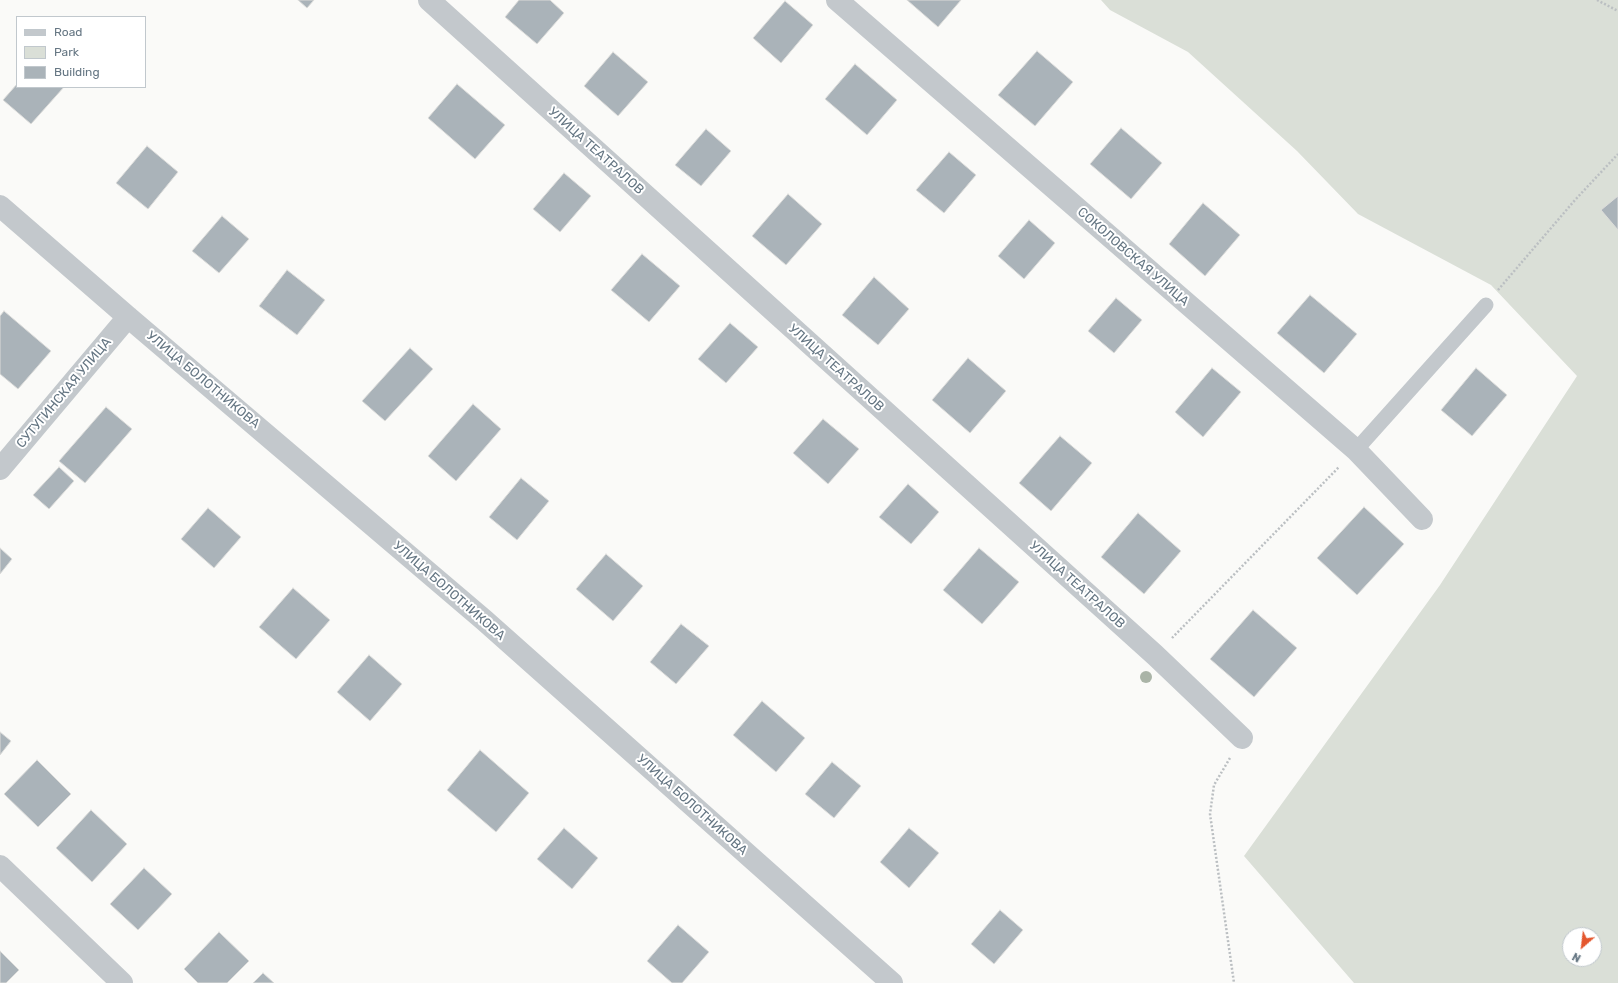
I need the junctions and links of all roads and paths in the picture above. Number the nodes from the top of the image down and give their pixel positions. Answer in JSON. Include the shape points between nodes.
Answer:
{"nodes":[{"id":1,"x":429,"y":0,"type":"edge"},
{"id":2,"x":838,"y":0,"type":"edge"},
{"id":3,"x":1597,"y":0,"type":"edge"},
{"id":4,"x":1618,"y":11,"type":"edge"},
{"id":5,"x":1618,"y":154,"type":"edge"},
{"id":6,"x":0,"y":206,"type":"edge"},
{"id":7,"x":1486,"y":305,"type":"joint"},
{"id":8,"x":128,"y":317,"type":"junction"},
{"id":9,"x":1356,"y":450,"type":"junction"},
{"id":10,"x":0,"y":469,"type":"edge"},
{"id":11,"x":1422,"y":520,"type":"dead end"},
{"id":12,"x":1155,"y":655,"type":"junction"},
{"id":13,"x":1242,"y":738,"type":"joint"},
{"id":14,"x":0,"y":866,"type":"edge"},
{"id":15,"x":122,"y":983,"type":"edge"},
{"id":16,"x":892,"y":983,"type":"edge"},
{"id":17,"x":1234,"y":983,"type":"edge"}],
"edges":[{"from":1,"to":12,"type":"street","name":"УЛИЦА ТЕАТРАЛОВ"},
{"from":2,"to":9,"type":"street","name":"СОКОЛОВСКАЯ УЛИЦА"},
{"from":3,"to":4,"type":"path"},
{"from":5,"to":7,"type":"path","via":[[1575,200]]},
{"from":6,"to":8,"type":"street","name":"УЛИЦА БОЛОТНИКОВА"},
{"from":7,"to":9,"type":"lane"},
{"from":8,"to":10,"type":"street","name":"СУТУГИНСКАЯ УЛИЦА"},
{"from":8,"to":16,"type":"street","name":"УЛИЦА БОЛОТНИКОВА","via":[[484,620]]},
{"from":9,"to":11,"type":"street","name":"СОКОЛОВСКАЯ УЛИЦА"},
{"from":9,"to":12,"type":"path"},
{"from":12,"to":13,"type":"street","name":"УЛИЦА ТЕАТРАЛОВ"},
{"from":13,"to":17,"type":"path","via":[[1214,784],[1210,814]]},
{"from":14,"to":15,"type":"street"}]}
